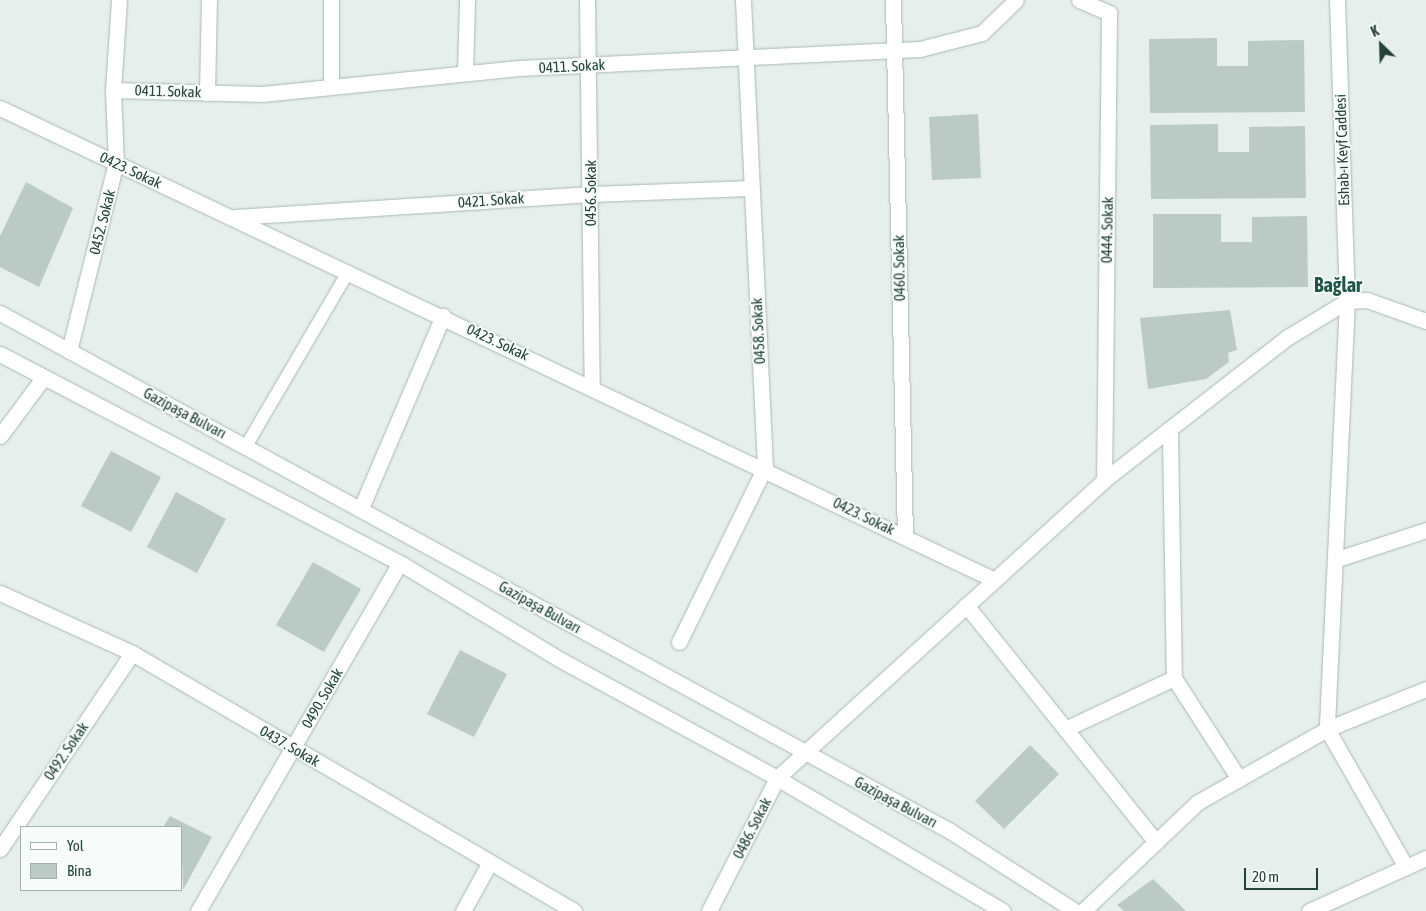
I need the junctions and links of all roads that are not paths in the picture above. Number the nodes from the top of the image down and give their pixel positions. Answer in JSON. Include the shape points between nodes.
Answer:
{"nodes":[{"id":1,"x":119,"y":0,"type":"edge"},
{"id":2,"x":209,"y":0,"type":"edge"},
{"id":3,"x":331,"y":0,"type":"edge"},
{"id":4,"x":468,"y":0,"type":"edge"},
{"id":5,"x":587,"y":0,"type":"edge"},
{"id":6,"x":743,"y":0,"type":"edge"},
{"id":7,"x":893,"y":0,"type":"edge"},
{"id":8,"x":1016,"y":0,"type":"edge"},
{"id":9,"x":1079,"y":0,"type":"edge"},
{"id":10,"x":1337,"y":0,"type":"edge"},
{"id":11,"x":894,"y":50,"type":"junction"},
{"id":12,"x":744,"y":57,"type":"junction"},
{"id":13,"x":591,"y":65,"type":"junction"},
{"id":14,"x":465,"y":73,"type":"junction"},
{"id":15,"x":330,"y":87,"type":"junction"},
{"id":16,"x":113,"y":90,"type":"junction"},
{"id":17,"x":207,"y":92,"type":"junction"},
{"id":18,"x":0,"y":108,"type":"edge"},
{"id":19,"x":116,"y":163,"type":"junction"},
{"id":20,"x":750,"y":188,"type":"junction"},
{"id":21,"x":591,"y":194,"type":"junction"},
{"id":22,"x":232,"y":218,"type":"junction"},
{"id":23,"x":348,"y":272,"type":"junction"},
{"id":24,"x":1347,"y":301,"type":"junction"},
{"id":25,"x":0,"y":313,"type":"edge"},
{"id":26,"x":443,"y":316,"type":"junction"},
{"id":27,"x":1426,"y":321,"type":"edge"},
{"id":28,"x":70,"y":351,"type":"junction"},
{"id":29,"x":0,"y":354,"type":"edge"},
{"id":30,"x":43,"y":378,"type":"junction"},
{"id":31,"x":592,"y":386,"type":"junction"},
{"id":32,"x":1170,"y":433,"type":"junction"},
{"id":33,"x":0,"y":436,"type":"edge"},
{"id":34,"x":246,"y":446,"type":"junction"},
{"id":35,"x":765,"y":467,"type":"junction"},
{"id":36,"x":1104,"y":480,"type":"junction"},
{"id":37,"x":361,"y":508,"type":"junction"},
{"id":38,"x":1426,"y":530,"type":"edge"},
{"id":39,"x":905,"y":536,"type":"junction"},
{"id":40,"x":1336,"y":559,"type":"junction"},
{"id":41,"x":400,"y":563,"type":"junction"},
{"id":42,"x":995,"y":580,"type":"junction"},
{"id":43,"x":0,"y":593,"type":"edge"},
{"id":44,"x":966,"y":605,"type":"junction"},
{"id":45,"x":679,"y":642,"type":"dead end"},
{"id":46,"x":132,"y":653,"type":"junction"},
{"id":47,"x":1174,"y":678,"type":"junction"},
{"id":48,"x":1426,"y":689,"type":"edge"},
{"id":49,"x":1064,"y":729,"type":"junction"},
{"id":50,"x":1327,"y":729,"type":"junction"},
{"id":51,"x":294,"y":748,"type":"junction"},
{"id":52,"x":805,"y":753,"type":"junction"},
{"id":53,"x":777,"y":778,"type":"junction"},
{"id":54,"x":1239,"y":779,"type":"junction"},
{"id":55,"x":1156,"y":842,"type":"junction"},
{"id":56,"x":0,"y":848,"type":"edge"},
{"id":57,"x":1426,"y":858,"type":"edge"},
{"id":58,"x":490,"y":862,"type":"junction"},
{"id":59,"x":1406,"y":867,"type":"junction"},
{"id":60,"x":198,"y":911,"type":"edge"},
{"id":61,"x":463,"y":911,"type":"edge"},
{"id":62,"x":574,"y":911,"type":"edge"},
{"id":63,"x":709,"y":911,"type":"edge"},
{"id":64,"x":1003,"y":911,"type":"edge"},
{"id":65,"x":1075,"y":911,"type":"edge"},
{"id":66,"x":1083,"y":911,"type":"edge"},
{"id":67,"x":1309,"y":911,"type":"edge"}],
"edges":[{"from":1,"to":16,"type":"street","name":"0452. Sokak"},
{"from":2,"to":17,"type":"street"},
{"from":3,"to":15,"type":"street"},
{"from":4,"to":14,"type":"street"},
{"from":5,"to":13,"type":"street","name":"0456. Sokak"},
{"from":6,"to":12,"type":"street","name":"0458. Sokak"},
{"from":7,"to":11,"type":"street","name":"0460. Sokak"},
{"from":8,"to":11,"type":"street","name":"0411. Sokak","via":[[982,33],[920,49]]},
{"from":9,"to":36,"type":"street","name":"0444. Sokak","via":[[1109,13]]},
{"from":10,"to":24,"type":"street","name":"Eshab-ı Keyf Caddesi"},
{"from":11,"to":12,"type":"street","name":"0411. Sokak"},
{"from":11,"to":39,"type":"street","name":"0460. Sokak"},
{"from":12,"to":13,"type":"street","name":"0411. Sokak"},
{"from":12,"to":20,"type":"street","name":"0458. Sokak"},
{"from":13,"to":14,"type":"street","name":"0411. Sokak"},
{"from":13,"to":21,"type":"street","name":"0456. Sokak"},
{"from":14,"to":15,"type":"street","name":"0411. Sokak"},
{"from":15,"to":17,"type":"street","name":"0411. Sokak","via":[[262,94]]},
{"from":16,"to":17,"type":"street","name":"0411. Sokak"},
{"from":16,"to":19,"type":"street","name":"0452. Sokak"},
{"from":18,"to":19,"type":"street","name":"0423. Sokak"},
{"from":19,"to":22,"type":"street","name":"0423. Sokak"},
{"from":19,"to":28,"type":"street","name":"0452. Sokak"},
{"from":20,"to":21,"type":"street","name":"0421. Sokak"},
{"from":20,"to":35,"type":"street","name":"0458. Sokak"},
{"from":21,"to":22,"type":"street","name":"0421. Sokak"},
{"from":21,"to":31,"type":"street","name":"0456. Sokak"},
{"from":22,"to":23,"type":"street","name":"0423. Sokak"},
{"from":23,"to":26,"type":"street","name":"0423. Sokak"},
{"from":23,"to":34,"type":"lane"},
{"from":24,"to":27,"type":"street","via":[[1367,300]]},
{"from":24,"to":32,"type":"street","name":"0486. Sokak","via":[[1288,336]]},
{"from":24,"to":40,"type":"street","name":"Eshab-ı Keyf Caddesi"},
{"from":25,"to":28,"type":"street","name":"Gazipaşa Bulvarı"},
{"from":26,"to":31,"type":"street","name":"0423. Sokak"},
{"from":26,"to":37,"type":"street"},
{"from":28,"to":34,"type":"street","name":"Gazipaşa Bulvarı"},
{"from":29,"to":30,"type":"street","name":"Gazipaşa Bulvarı"},
{"from":30,"to":33,"type":"street"},
{"from":30,"to":41,"type":"street","name":"Gazipaşa Bulvarı","via":[[147,427]]},
{"from":31,"to":35,"type":"street","name":"0423. Sokak"},
{"from":32,"to":36,"type":"street","name":"0486. Sokak"},
{"from":32,"to":47,"type":"street"},
{"from":34,"to":37,"type":"street","name":"Gazipaşa Bulvarı"},
{"from":35,"to":39,"type":"street","name":"0423. Sokak"},
{"from":35,"to":45,"type":"street","name":"0458. Sokak"},
{"from":36,"to":42,"type":"street","name":"0486. Sokak"},
{"from":37,"to":52,"type":"street","name":"Gazipaşa Bulvarı"},
{"from":38,"to":40,"type":"street"},
{"from":39,"to":42,"type":"street","name":"0423. Sokak"},
{"from":40,"to":50,"type":"street","name":"Eshab-ı Keyf Caddesi"},
{"from":41,"to":51,"type":"street","name":"0490. Sokak"},
{"from":41,"to":53,"type":"street","name":"Gazipaşa Bulvarı","via":[[559,660]]},
{"from":42,"to":44,"type":"street","name":"0486. Sokak"},
{"from":43,"to":46,"type":"street","name":"0437. Sokak"},
{"from":44,"to":49,"type":"street"},
{"from":44,"to":52,"type":"street","name":"0486. Sokak"},
{"from":46,"to":51,"type":"street","name":"0437. Sokak"},
{"from":46,"to":56,"type":"street","name":"0492. Sokak"},
{"from":47,"to":49,"type":"street"},
{"from":47,"to":54,"type":"street"},
{"from":48,"to":50,"type":"street"},
{"from":49,"to":55,"type":"street"},
{"from":50,"to":54,"type":"street"},
{"from":50,"to":59,"type":"street"},
{"from":51,"to":58,"type":"street","name":"0437. Sokak"},
{"from":51,"to":60,"type":"street","name":"0490. Sokak"},
{"from":52,"to":53,"type":"street","name":"0486. Sokak"},
{"from":52,"to":65,"type":"street","name":"Gazipaşa Bulvarı","via":[[950,831]]},
{"from":53,"to":63,"type":"street","name":"0486. Sokak"},
{"from":53,"to":64,"type":"street","name":"Gazipaşa Bulvarı"},
{"from":54,"to":55,"type":"street","via":[[1198,802]]},
{"from":55,"to":66,"type":"street"},
{"from":57,"to":59,"type":"street"},
{"from":58,"to":61,"type":"street"},
{"from":58,"to":62,"type":"street","name":"0437. Sokak"},
{"from":59,"to":67,"type":"street"}]}
